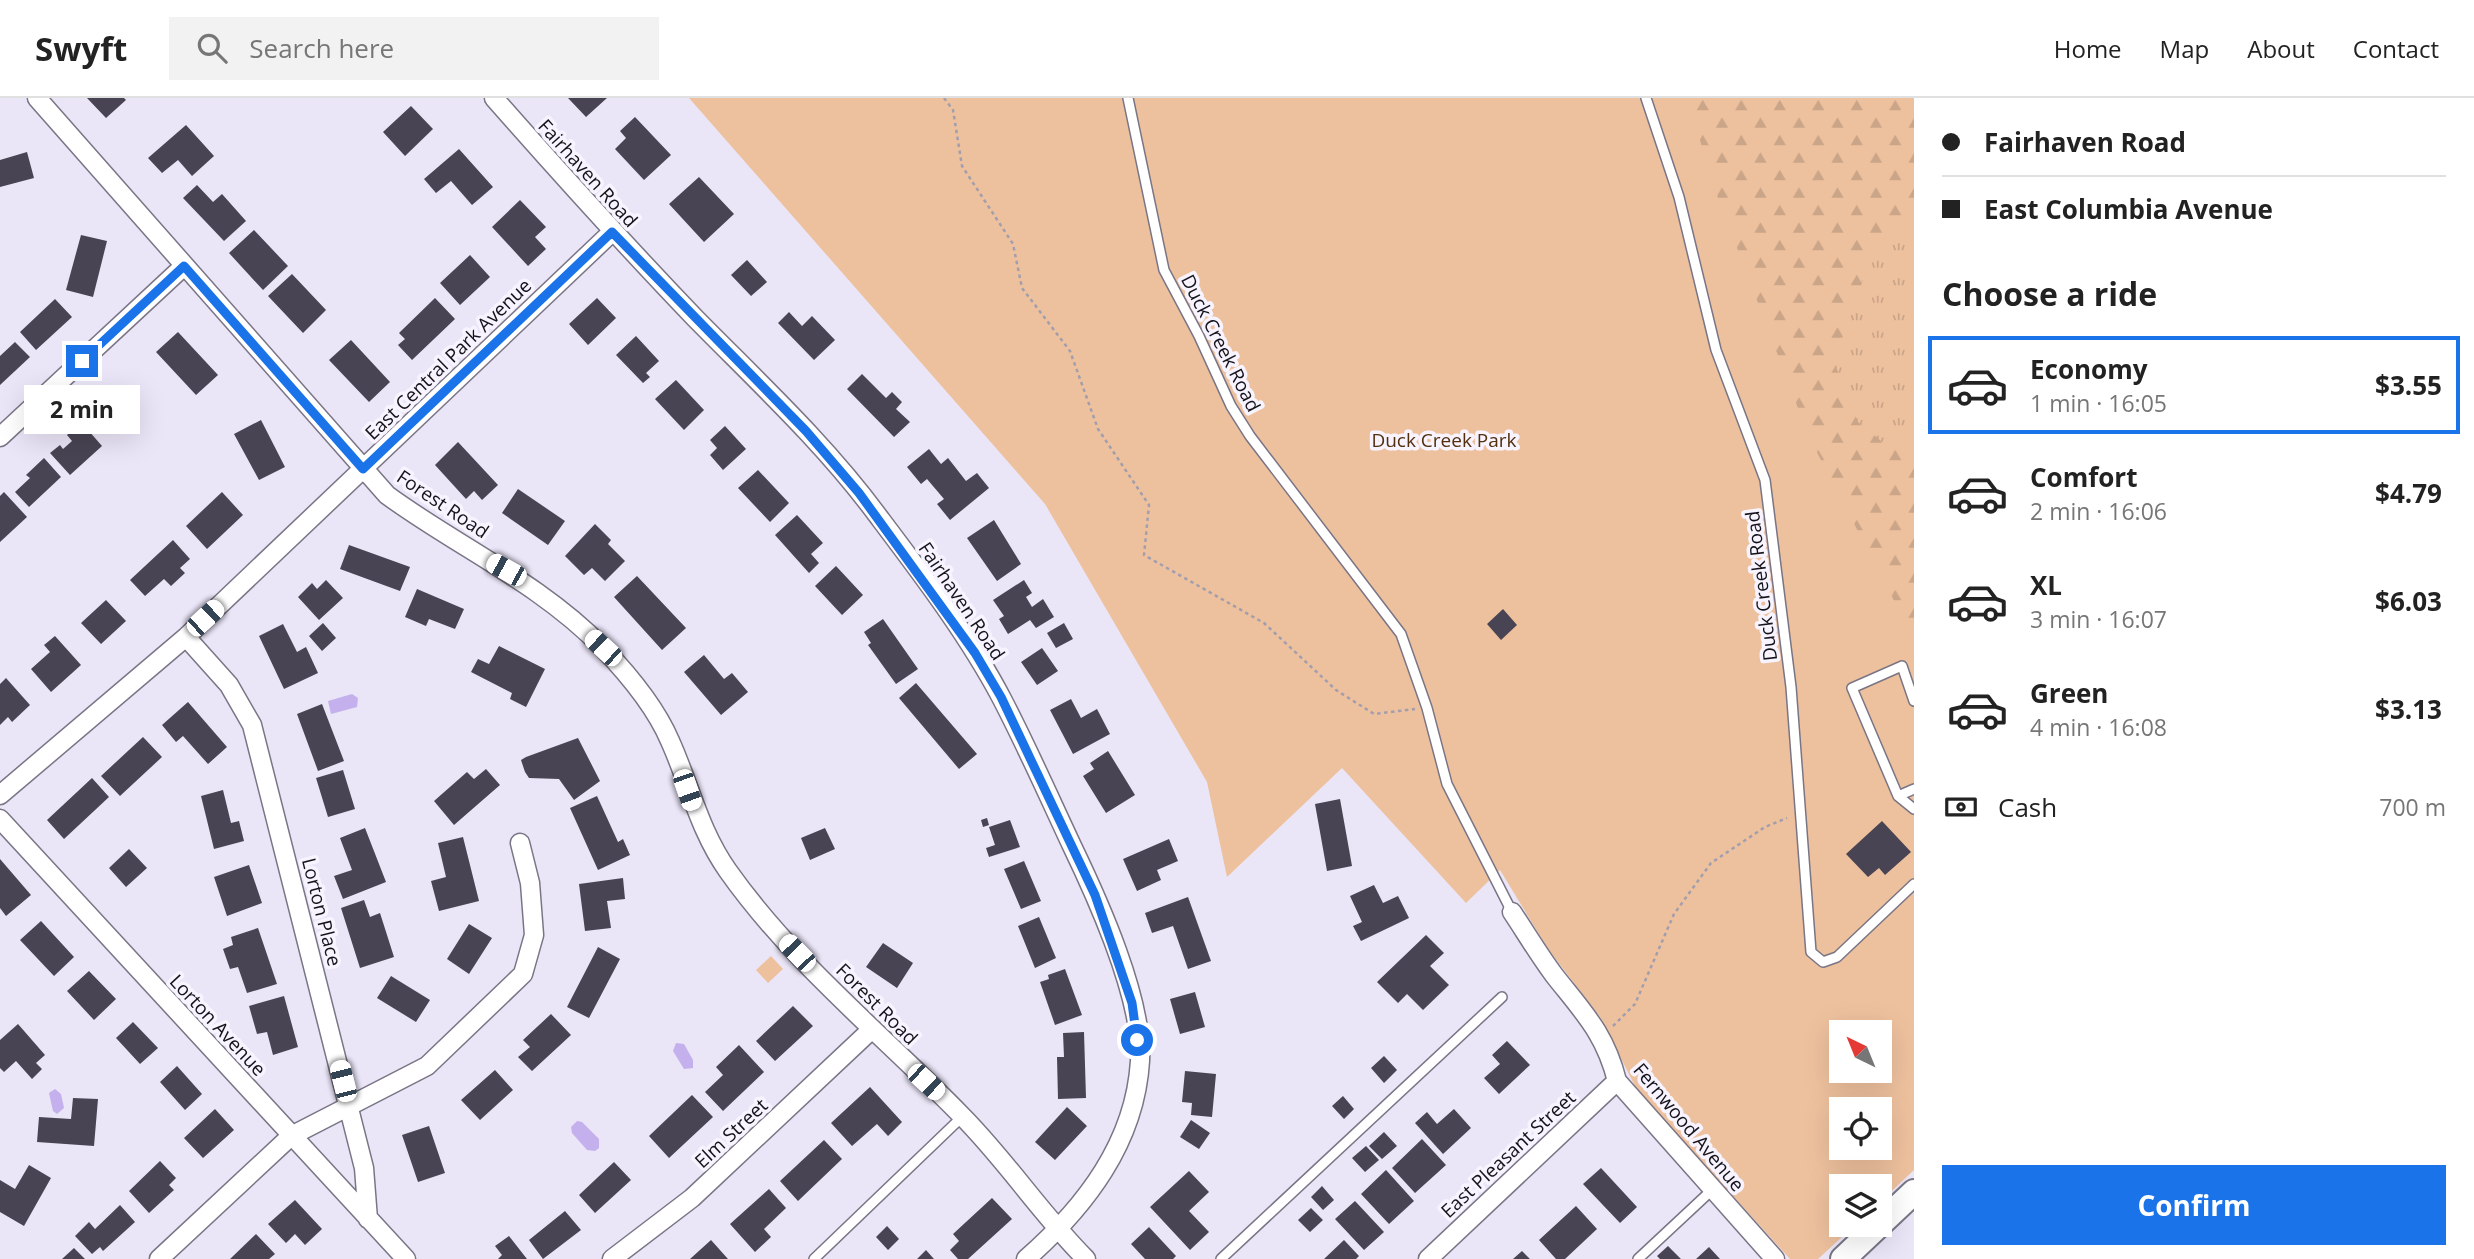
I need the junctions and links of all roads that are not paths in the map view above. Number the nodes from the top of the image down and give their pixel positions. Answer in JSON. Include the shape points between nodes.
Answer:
{"nodes":[{"id":1,"x":37,"y":98,"type":"edge"},
{"id":2,"x":494,"y":98,"type":"edge"},
{"id":3,"x":1128,"y":98,"type":"edge"},
{"id":4,"x":1646,"y":98,"type":"edge"},
{"id":5,"x":612,"y":232,"type":"junction"},
{"id":6,"x":184,"y":266,"type":"junction"},
{"id":7,"x":0,"y":437,"type":"edge"},
{"id":8,"x":363,"y":469,"type":"junction"},
{"id":9,"x":186,"y":637,"type":"junction"},
{"id":10,"x":1914,"y":701,"type":"edge"},
{"id":11,"x":1914,"y":789,"type":"edge"},
{"id":12,"x":0,"y":796,"type":"edge"},
{"id":13,"x":1898,"y":796,"type":"junction"},
{"id":14,"x":1914,"y":809,"type":"edge"},
{"id":15,"x":0,"y":819,"type":"edge"},
{"id":16,"x":520,"y":843,"type":"dead end"},
{"id":17,"x":1914,"y":884,"type":"edge"},
{"id":18,"x":1512,"y":912,"type":"joint"},
{"id":19,"x":1502,"y":997,"type":"dead end"},
{"id":20,"x":871,"y":1030,"type":"junction"},
{"id":21,"x":1617,"y":1081,"type":"junction"},
{"id":22,"x":349,"y":1107,"type":"junction"},
{"id":23,"x":963,"y":1116,"type":"junction"},
{"id":24,"x":291,"y":1136,"type":"junction"},
{"id":25,"x":1713,"y":1189,"type":"junction"},
{"id":26,"x":1914,"y":1192,"type":"edge"},
{"id":27,"x":1892,"y":1213,"type":"edge"},
{"id":28,"x":368,"y":1219,"type":"junction"},
{"id":29,"x":1058,"y":1231,"type":"junction"},
{"id":30,"x":1866,"y":1237,"type":"edge"},
{"id":31,"x":159,"y":1259,"type":"edge"},
{"id":32,"x":406,"y":1259,"type":"edge"},
{"id":33,"x":612,"y":1259,"type":"edge"},
{"id":34,"x":814,"y":1259,"type":"edge"},
{"id":35,"x":1026,"y":1259,"type":"edge"},
{"id":36,"x":1086,"y":1259,"type":"edge"},
{"id":37,"x":1221,"y":1259,"type":"edge"},
{"id":38,"x":1427,"y":1259,"type":"edge"},
{"id":39,"x":1638,"y":1259,"type":"edge"},
{"id":40,"x":1775,"y":1259,"type":"edge"},
{"id":41,"x":1843,"y":1259,"type":"edge"}],
"edges":[{"from":1,"to":6,"type":"street","name":"Forest Road"},
{"from":2,"to":5,"type":"street","name":"Fairhaven Road"},
{"from":3,"to":18,"type":"lane","name":"Duck Creek Road","via":[[1164,270],[1250,436],[1401,634],[1447,784]]},
{"from":4,"to":17,"type":"lane","name":"Duck Creek Road","via":[[1679,197],[1716,350],[1765,480],[1791,687],[1811,952],[1823,962],[1837,957]]},
{"from":5,"to":8,"type":"street","name":"East Central Park Avenue"},
{"from":5,"to":29,"type":"street","name":"Fairhaven Road","via":[[806,431],[877,514],[1001,697],[1095,895],[1132,1003],[1140,1059],[1135,1098],[1107,1170]]},
{"from":6,"to":7,"type":"street"},
{"from":6,"to":8,"type":"street","name":"Forest Road"},
{"from":8,"to":9,"type":"street","name":"East Central Park Avenue"},
{"from":8,"to":20,"type":"street","name":"Forest Road","via":[[387,495],[550,601],[603,648],[670,739],[694,808],[727,870]]},
{"from":9,"to":12,"type":"street","name":"East Central Park Avenue"},
{"from":9,"to":22,"type":"street","name":"Lorton Place","via":[[229,685],[252,725]]},
{"from":10,"to":13,"type":"lane","via":[[1902,666],[1852,688]]},
{"from":11,"to":13,"type":"lane"},
{"from":13,"to":14,"type":"lane"},
{"from":15,"to":24,"type":"street","name":"Lorton Avenue"},
{"from":16,"to":22,"type":"street","via":[[530,883],[534,935],[523,974],[427,1066]]},
{"from":18,"to":21,"type":"street","name":"Fernwood Avenue","via":[[1554,975],[1592,1020]]},
{"from":19,"to":37,"type":"lane"},
{"from":20,"to":23,"type":"street","name":"Forest Road"},
{"from":20,"to":33,"type":"street","name":"Elm Street","via":[[692,1198]]},
{"from":21,"to":25,"type":"street","name":"Fernwood Avenue"},
{"from":21,"to":38,"type":"street","name":"East Pleasant Street"},
{"from":22,"to":24,"type":"street"},
{"from":22,"to":28,"type":"street","name":"Lorton Place","via":[[364,1168]]},
{"from":23,"to":29,"type":"street","name":"Forest Road"},
{"from":23,"to":34,"type":"lane"},
{"from":24,"to":28,"type":"street","name":"Lorton Avenue"},
{"from":24,"to":31,"type":"street"},
{"from":25,"to":39,"type":"lane"},
{"from":25,"to":40,"type":"street","name":"Fernwood Avenue"},
{"from":26,"to":27,"type":"main road"},
{"from":28,"to":32,"type":"street","name":"Lorton Avenue"},
{"from":29,"to":35,"type":"street","name":"Fairhaven Road"},
{"from":29,"to":36,"type":"street","name":"Forest Road"},
{"from":30,"to":41,"type":"main road"}]}
